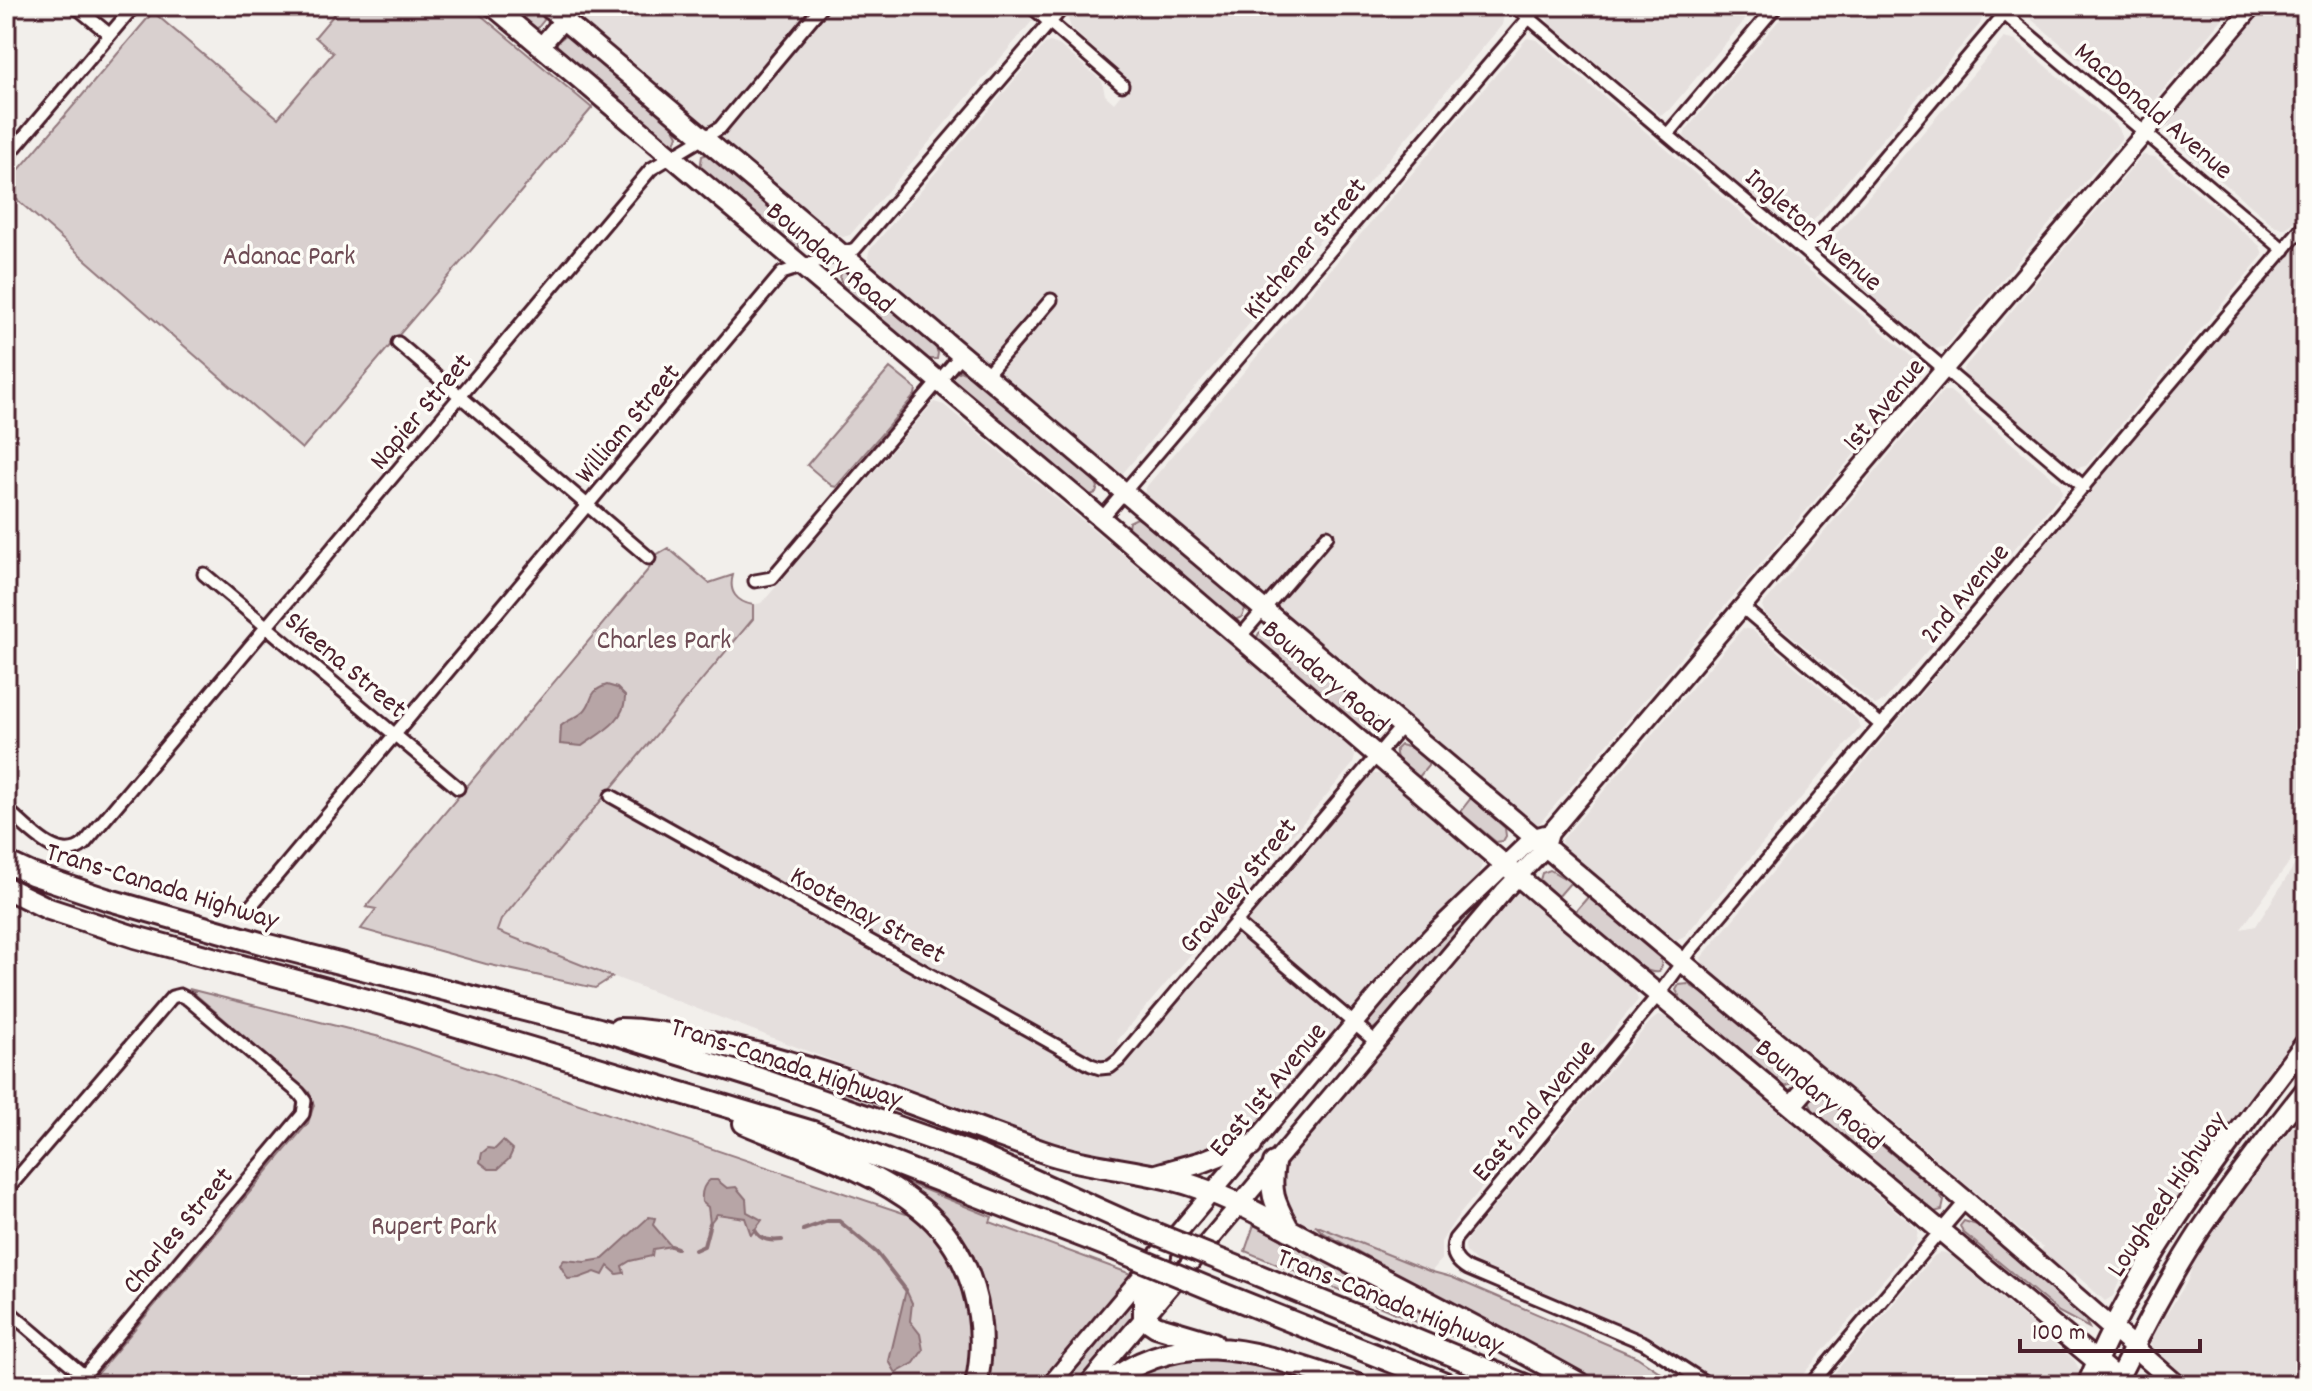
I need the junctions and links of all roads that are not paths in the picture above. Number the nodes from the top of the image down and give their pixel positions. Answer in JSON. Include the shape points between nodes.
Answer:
{"nodes":[{"id":1,"x":75,"y":6,"type":"edge"},
{"id":2,"x":134,"y":6,"type":"edge"},
{"id":3,"x":493,"y":6,"type":"edge"},
{"id":4,"x":547,"y":6,"type":"edge"},
{"id":5,"x":822,"y":6,"type":"edge"},
{"id":6,"x":1031,"y":6,"type":"edge"},
{"id":7,"x":1064,"y":6,"type":"edge"},
{"id":8,"x":1515,"y":6,"type":"edge"},
{"id":9,"x":1539,"y":6,"type":"edge"},
{"id":10,"x":1776,"y":6,"type":"edge"},
{"id":11,"x":2253,"y":6,"type":"edge"},
{"id":12,"x":2004,"y":9,"type":"edge"},
{"id":13,"x":569,"y":13,"type":"edge"},
{"id":14,"x":1529,"y":18,"type":"junction"},
{"id":15,"x":1050,"y":22,"type":"junction"},
{"id":16,"x":109,"y":34,"type":"junction"},
{"id":17,"x":541,"y":46,"type":"junction"},
{"id":18,"x":1122,"y":85,"type":"dead end"},
{"id":19,"x":2146,"y":131,"type":"junction"},
{"id":20,"x":1668,"y":134,"type":"junction"},
{"id":21,"x":702,"y":138,"type":"junction"},
{"id":22,"x":671,"y":156,"type":"junction"},
{"id":23,"x":6,"y":158,"type":"edge"},
{"id":24,"x":2306,"y":223,"type":"edge"},
{"id":25,"x":2284,"y":250,"type":"junction"},
{"id":26,"x":1805,"y":251,"type":"junction"},
{"id":27,"x":839,"y":253,"type":"junction"},
{"id":28,"x":800,"y":266,"type":"junction"},
{"id":29,"x":1051,"y":300,"type":"dead end"},
{"id":30,"x":398,"y":343,"type":"dead end"},
{"id":31,"x":960,"y":356,"type":"junction"},
{"id":32,"x":1944,"y":369,"type":"junction"},
{"id":33,"x":985,"y":376,"type":"junction"},
{"id":34,"x":939,"y":382,"type":"junction"},
{"id":35,"x":461,"y":397,"type":"junction"},
{"id":36,"x":2084,"y":487,"type":"junction"},
{"id":37,"x":1124,"y":493,"type":"junction"},
{"id":38,"x":588,"y":504,"type":"junction"},
{"id":39,"x":1102,"y":518,"type":"junction"},
{"id":40,"x":1327,"y":536,"type":"dead end"},
{"id":41,"x":649,"y":558,"type":"dead end"},
{"id":42,"x":204,"y":574,"type":"dead end"},
{"id":43,"x":755,"y":581,"type":"dead end"},
{"id":44,"x":1742,"y":607,"type":"junction"},
{"id":45,"x":1263,"y":610,"type":"junction"},
{"id":46,"x":267,"y":627,"type":"junction"},
{"id":47,"x":1240,"y":637,"type":"junction"},
{"id":48,"x":1881,"y":725,"type":"junction"},
{"id":49,"x":1401,"y":727,"type":"junction"},
{"id":50,"x":394,"y":734,"type":"junction"},
{"id":51,"x":1377,"y":755,"type":"junction"},
{"id":52,"x":458,"y":788,"type":"dead end"},
{"id":53,"x":611,"y":796,"type":"dead end"},
{"id":54,"x":6,"y":809,"type":"edge"},
{"id":55,"x":1543,"y":839,"type":"junction"},
{"id":56,"x":6,"y":862,"type":"edge"},
{"id":57,"x":1512,"y":870,"type":"junction"},
{"id":58,"x":6,"y":888,"type":"edge"},
{"id":59,"x":251,"y":906,"type":"dead end"},
{"id":60,"x":1235,"y":922,"type":"junction"},
{"id":61,"x":1682,"y":962,"type":"junction"},
{"id":62,"x":1659,"y":994,"type":"junction"},
{"id":63,"x":1355,"y":1023,"type":"junction"},
{"id":64,"x":599,"y":1029,"type":"junction"},
{"id":65,"x":1376,"y":1042,"type":"junction"},
{"id":66,"x":2306,"y":1042,"type":"edge"},
{"id":67,"x":1105,"y":1068,"type":"joint"},
{"id":68,"x":1817,"y":1076,"type":"junction"},
{"id":69,"x":640,"y":1081,"type":"junction"},
{"id":70,"x":2306,"y":1089,"type":"edge"},
{"id":71,"x":1792,"y":1105,"type":"junction"},
{"id":72,"x":1251,"y":1146,"type":"junction"},
{"id":73,"x":1274,"y":1163,"type":"junction"},
{"id":74,"x":1156,"y":1175,"type":"junction"},
{"id":75,"x":6,"y":1191,"type":"edge"},
{"id":76,"x":1212,"y":1193,"type":"junction"},
{"id":77,"x":1966,"y":1201,"type":"junction"},
{"id":78,"x":1239,"y":1205,"type":"junction"},
{"id":79,"x":1289,"y":1230,"type":"junction"},
{"id":80,"x":1942,"y":1230,"type":"junction"},
{"id":81,"x":1160,"y":1255,"type":"junction"},
{"id":82,"x":6,"y":1309,"type":"edge"},
{"id":83,"x":1144,"y":1318,"type":"junction"},
{"id":84,"x":2112,"y":1329,"type":"junction"},
{"id":85,"x":2133,"y":1347,"type":"junction"},
{"id":86,"x":1231,"y":1348,"type":"junction"},
{"id":87,"x":2098,"y":1362,"type":"junction"},
{"id":88,"x":80,"y":1380,"type":"edge"},
{"id":89,"x":2119,"y":1383,"type":"edge"},
{"id":90,"x":95,"y":1385,"type":"edge"},
{"id":91,"x":976,"y":1385,"type":"edge"},
{"id":92,"x":1050,"y":1385,"type":"edge"},
{"id":93,"x":1087,"y":1385,"type":"edge"},
{"id":94,"x":1105,"y":1385,"type":"edge"},
{"id":95,"x":1358,"y":1385,"type":"edge"},
{"id":96,"x":1450,"y":1385,"type":"edge"},
{"id":97,"x":1525,"y":1385,"type":"edge"},
{"id":98,"x":1582,"y":1385,"type":"edge"},
{"id":99,"x":1709,"y":1385,"type":"edge"},
{"id":100,"x":1810,"y":1385,"type":"edge"},
{"id":101,"x":2087,"y":1385,"type":"edge"},
{"id":102,"x":2177,"y":1385,"type":"edge"}],
"edges":[{"from":1,"to":16,"type":"street"},
{"from":2,"to":16,"type":"street"},
{"from":3,"to":17,"type":"main road","name":"Boundary Road"},
{"from":4,"to":13,"type":"main road","name":"Boundary Road"},
{"from":5,"to":21,"type":"street","name":"Napier Street","via":[[720,128]]},
{"from":6,"to":15,"type":"street"},
{"from":7,"to":15,"type":"street","name":"William Street"},
{"from":8,"to":14,"type":"street","name":"Ingleton Avenue"},
{"from":9,"to":14,"type":"street","name":"Kitchener Street"},
{"from":10,"to":20,"type":"street"},
{"from":11,"to":19,"type":"main road","name":"1st Avenue"},
{"from":12,"to":19,"type":"street","name":"MacDonald Avenue"},
{"from":12,"to":26,"type":"street"},
{"from":13,"to":17,"type":"main road"},
{"from":13,"to":21,"type":"main road","name":"Boundary Road"},
{"from":14,"to":20,"type":"street","name":"Ingleton Avenue"},
{"from":14,"to":37,"type":"street","name":"Kitchener Street"},
{"from":15,"to":18,"type":"street"},
{"from":15,"to":27,"type":"street","name":"William Street","via":[[855,249]]},
{"from":16,"to":23,"type":"street"},
{"from":17,"to":22,"type":"main road","name":"Boundary Road"},
{"from":19,"to":25,"type":"street","name":"MacDonald Avenue"},
{"from":19,"to":32,"type":"main road","name":"1st Avenue"},
{"from":20,"to":26,"type":"street","name":"Ingleton Avenue"},
{"from":21,"to":22,"type":"street","name":"Napier Street"},
{"from":21,"to":27,"type":"main road","name":"Boundary Road"},
{"from":22,"to":28,"type":"main road","name":"Boundary Road"},
{"from":22,"to":35,"type":"street","name":"Napier Street","via":[[651,169]]},
{"from":24,"to":25,"type":"street","name":"2nd Avenue"},
{"from":25,"to":36,"type":"street","name":"2nd Avenue"},
{"from":26,"to":32,"type":"street","name":"Ingleton Avenue"},
{"from":27,"to":28,"type":"street","name":"William Street"},
{"from":27,"to":31,"type":"main road","name":"Boundary Road"},
{"from":28,"to":34,"type":"main road","name":"Boundary Road"},
{"from":28,"to":38,"type":"street","name":"William Street","via":[[782,273]]},
{"from":29,"to":33,"type":"street"},
{"from":30,"to":35,"type":"street"},
{"from":31,"to":33,"type":"main road","name":"Boundary Road"},
{"from":31,"to":34,"type":"street"},
{"from":32,"to":36,"type":"street","name":"Ingleton Avenue"},
{"from":32,"to":44,"type":"main road","name":"1st Avenue"},
{"from":33,"to":37,"type":"main road","name":"Boundary Road"},
{"from":34,"to":39,"type":"main road","name":"Boundary Road"},
{"from":34,"to":43,"type":"street","via":[[772,578]]},
{"from":35,"to":38,"type":"street"},
{"from":35,"to":46,"type":"street","name":"Napier Street"},
{"from":36,"to":48,"type":"street","name":"2nd Avenue"},
{"from":37,"to":39,"type":"street","name":"Kitchener Street"},
{"from":37,"to":45,"type":"main road","name":"Boundary Road"},
{"from":38,"to":41,"type":"street"},
{"from":38,"to":50,"type":"street","name":"William Street"},
{"from":39,"to":47,"type":"main road","name":"Boundary Road"},
{"from":40,"to":45,"type":"street"},
{"from":42,"to":46,"type":"street","name":"Skeena Street"},
{"from":44,"to":48,"type":"street"},
{"from":44,"to":55,"type":"main road","name":"1st Avenue"},
{"from":45,"to":47,"type":"street"},
{"from":45,"to":49,"type":"main road","name":"Boundary Road"},
{"from":46,"to":50,"type":"street","name":"Skeena Street"},
{"from":46,"to":54,"type":"street","name":"Napier Street","via":[[74,851],[51,847]]},
{"from":47,"to":51,"type":"main road","name":"Boundary Road"},
{"from":48,"to":61,"type":"street","name":"2nd Avenue"},
{"from":49,"to":51,"type":"street","name":"Graveley Street"},
{"from":49,"to":55,"type":"main road","name":"Boundary Road"},
{"from":50,"to":52,"type":"street","name":"Skeena Street"},
{"from":50,"to":59,"type":"street","name":"William Street"},
{"from":51,"to":57,"type":"main road","name":"Boundary Road"},
{"from":51,"to":60,"type":"street","name":"Graveley Street"},
{"from":53,"to":67,"type":"street","name":"Kootenay Street","via":[[1091,1065]]},
{"from":55,"to":57,"type":"main road","name":"East 1st Avenue"},
{"from":55,"to":61,"type":"main road","name":"Boundary Road"},
{"from":56,"to":64,"type":"highway","name":"Trans-Canada Highway","via":[[106,899],[264,944]]},
{"from":57,"to":62,"type":"main road","name":"Boundary Road"},
{"from":57,"to":63,"type":"main road","name":"East 1st Avenue","via":[[1435,932]]},
{"from":57,"to":65,"type":"main road","name":"East 1st Avenue"},
{"from":58,"to":69,"type":"highway","name":"Trans-Canada Highway","via":[[49,909],[135,937],[378,1002]]},
{"from":60,"to":63,"type":"street"},
{"from":60,"to":67,"type":"street","name":"Graveley Street","via":[[1119,1060]]},
{"from":61,"to":62,"type":"street","name":"2nd Avenue"},
{"from":61,"to":68,"type":"main road","name":"Boundary Road"},
{"from":62,"to":71,"type":"main road","name":"Boundary Road"},
{"from":62,"to":99,"type":"street","name":"East 2nd Avenue","via":[[1452,1246],[1456,1258],[1474,1272],[1644,1343]]},
{"from":63,"to":65,"type":"street"},
{"from":63,"to":72,"type":"main road","name":"East 1st Avenue"},
{"from":64,"to":74,"type":"highway","via":[[645,1029],[744,1049],[848,1080],[1042,1152]]},
{"from":64,"to":97,"type":"highway","name":"Trans-Canada Highway","bridge":true,"via":[[980,1156]]},
{"from":65,"to":73,"type":"main road","name":"East 1st Avenue"},
{"from":66,"to":84,"type":"main road","name":"Lougheed Highway","via":[[2200,1185]]},
{"from":68,"to":71,"type":"main road"},
{"from":68,"to":77,"type":"main road","name":"Boundary Road"},
{"from":69,"to":91,"type":"highway","via":[[843,1165],[921,1208],[952,1244],[975,1292],[982,1342]]},
{"from":69,"to":96,"type":"highway","name":"Trans-Canada Highway","bridge":true,"via":[[813,1132]]},
{"from":70,"to":85,"type":"main road","name":"Lougheed Highway","via":[[2201,1230]]},
{"from":71,"to":80,"type":"main road","name":"Boundary Road"},
{"from":72,"to":74,"type":"highway"},
{"from":72,"to":76,"type":"main road","name":"East 1st Avenue"},
{"from":73,"to":78,"type":"main road","name":"East 1st Avenue"},
{"from":73,"to":79,"type":"highway","via":[[1274,1205]]},
{"from":74,"to":76,"type":"highway"},
{"from":75,"to":88,"type":"street","name":"Charles Street","via":[[167,1001],[178,996],[188,999],[305,1101],[303,1114]]},
{"from":76,"to":78,"type":"highway"},
{"from":76,"to":81,"type":"main road","name":"East 1st Avenue"},
{"from":77,"to":80,"type":"street"},
{"from":77,"to":84,"type":"main road","name":"Boundary Road"},
{"from":78,"to":79,"type":"highway"},
{"from":78,"to":83,"type":"main road","name":"East 1st Avenue"},
{"from":79,"to":98,"type":"highway"},
{"from":80,"to":87,"type":"main road","name":"Boundary Road"},
{"from":80,"to":100,"type":"street"},
{"from":81,"to":83,"type":"highway","via":[[1144,1299]]},
{"from":81,"to":92,"type":"main road","name":"East 1st Avenue"},
{"from":82,"to":88,"type":"street"},
{"from":83,"to":86,"type":"highway"},
{"from":83,"to":93,"type":"main road","name":"East 1st Avenue"},
{"from":84,"to":85,"type":"main road","name":"Boundary Road"},
{"from":84,"to":87,"type":"main road","name":"Lougheed Highway"},
{"from":85,"to":89,"type":"main road","name":"Lougheed Highway"},
{"from":85,"to":102,"type":"main road","name":"Boundary Road"},
{"from":86,"to":94,"type":"highway","via":[[1163,1353]]},
{"from":86,"to":95,"type":"highway"},
{"from":87,"to":89,"type":"main road","name":"Boundary Road"},
{"from":87,"to":101,"type":"main road","name":"Lougheed Highway"},
{"from":88,"to":90,"type":"street"}]}
